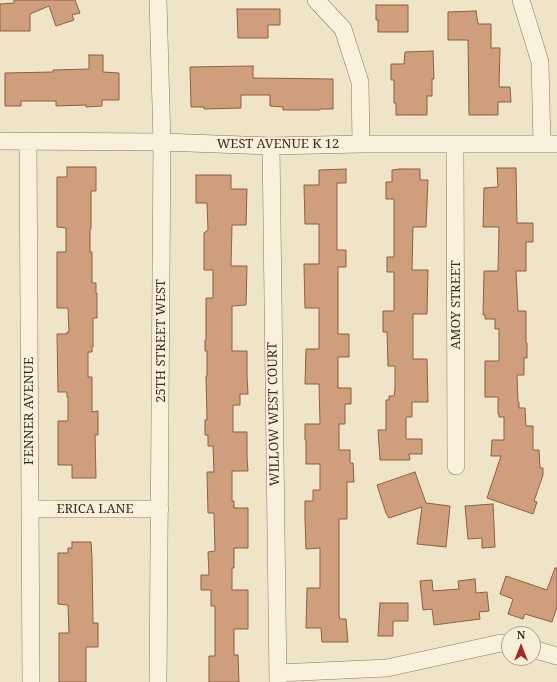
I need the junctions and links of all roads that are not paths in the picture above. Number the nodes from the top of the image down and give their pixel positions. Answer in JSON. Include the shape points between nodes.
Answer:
{"nodes":[{"id":1,"x":158,"y":0,"type":"edge"},
{"id":2,"x":316,"y":0,"type":"edge"},
{"id":3,"x":521,"y":0,"type":"edge"},
{"id":4,"x":0,"y":141,"type":"edge"},
{"id":5,"x":28,"y":141,"type":"junction"},
{"id":6,"x":162,"y":142,"type":"junction"},
{"id":7,"x":360,"y":144,"type":"junction"},
{"id":8,"x":455,"y":144,"type":"junction"},
{"id":9,"x":549,"y":144,"type":"edge"},
{"id":10,"x":271,"y":146,"type":"junction"},
{"id":11,"x":456,"y":466,"type":"dead end"},
{"id":12,"x":30,"y":509,"type":"junction"},
{"id":13,"x":160,"y":510,"type":"junction"},
{"id":14,"x":501,"y":643,"type":"edge"},
{"id":15,"x":541,"y":650,"type":"edge"},
{"id":16,"x":557,"y":656,"type":"edge"},
{"id":17,"x":278,"y":678,"type":"edge"},
{"id":18,"x":31,"y":682,"type":"edge"},
{"id":19,"x":158,"y":682,"type":"edge"}],
"edges":[{"from":1,"to":6,"type":"street","name":"25TH STREET WEST"},
{"from":2,"to":7,"type":"street","via":[[343,29],[360,82]]},
{"from":3,"to":9,"type":"street","via":[[540,62]]},
{"from":4,"to":5,"type":"street","name":"WEST AVENUE K 12"},
{"from":5,"to":6,"type":"street","name":"WEST AVENUE K 12"},
{"from":5,"to":12,"type":"street","name":"FENNER AVENUE"},
{"from":6,"to":10,"type":"street","name":"WEST AVENUE K 12"},
{"from":6,"to":13,"type":"street","name":"25TH STREET WEST"},
{"from":7,"to":8,"type":"street","name":"WEST AVENUE K 12"},
{"from":7,"to":10,"type":"street","name":"WEST AVENUE K 12"},
{"from":8,"to":9,"type":"street","name":"WEST AVENUE K 12"},
{"from":8,"to":11,"type":"street","name":"AMOY STREET"},
{"from":10,"to":17,"type":"street","name":"WILLOW WEST COURT"},
{"from":12,"to":13,"type":"street","name":"ERICA LANE"},
{"from":12,"to":18,"type":"street","name":"FENNER AVENUE"},
{"from":13,"to":19,"type":"street","name":"25TH STREET WEST"},
{"from":14,"to":17,"type":"street","via":[[387,668]]},
{"from":15,"to":16,"type":"street"}]}
